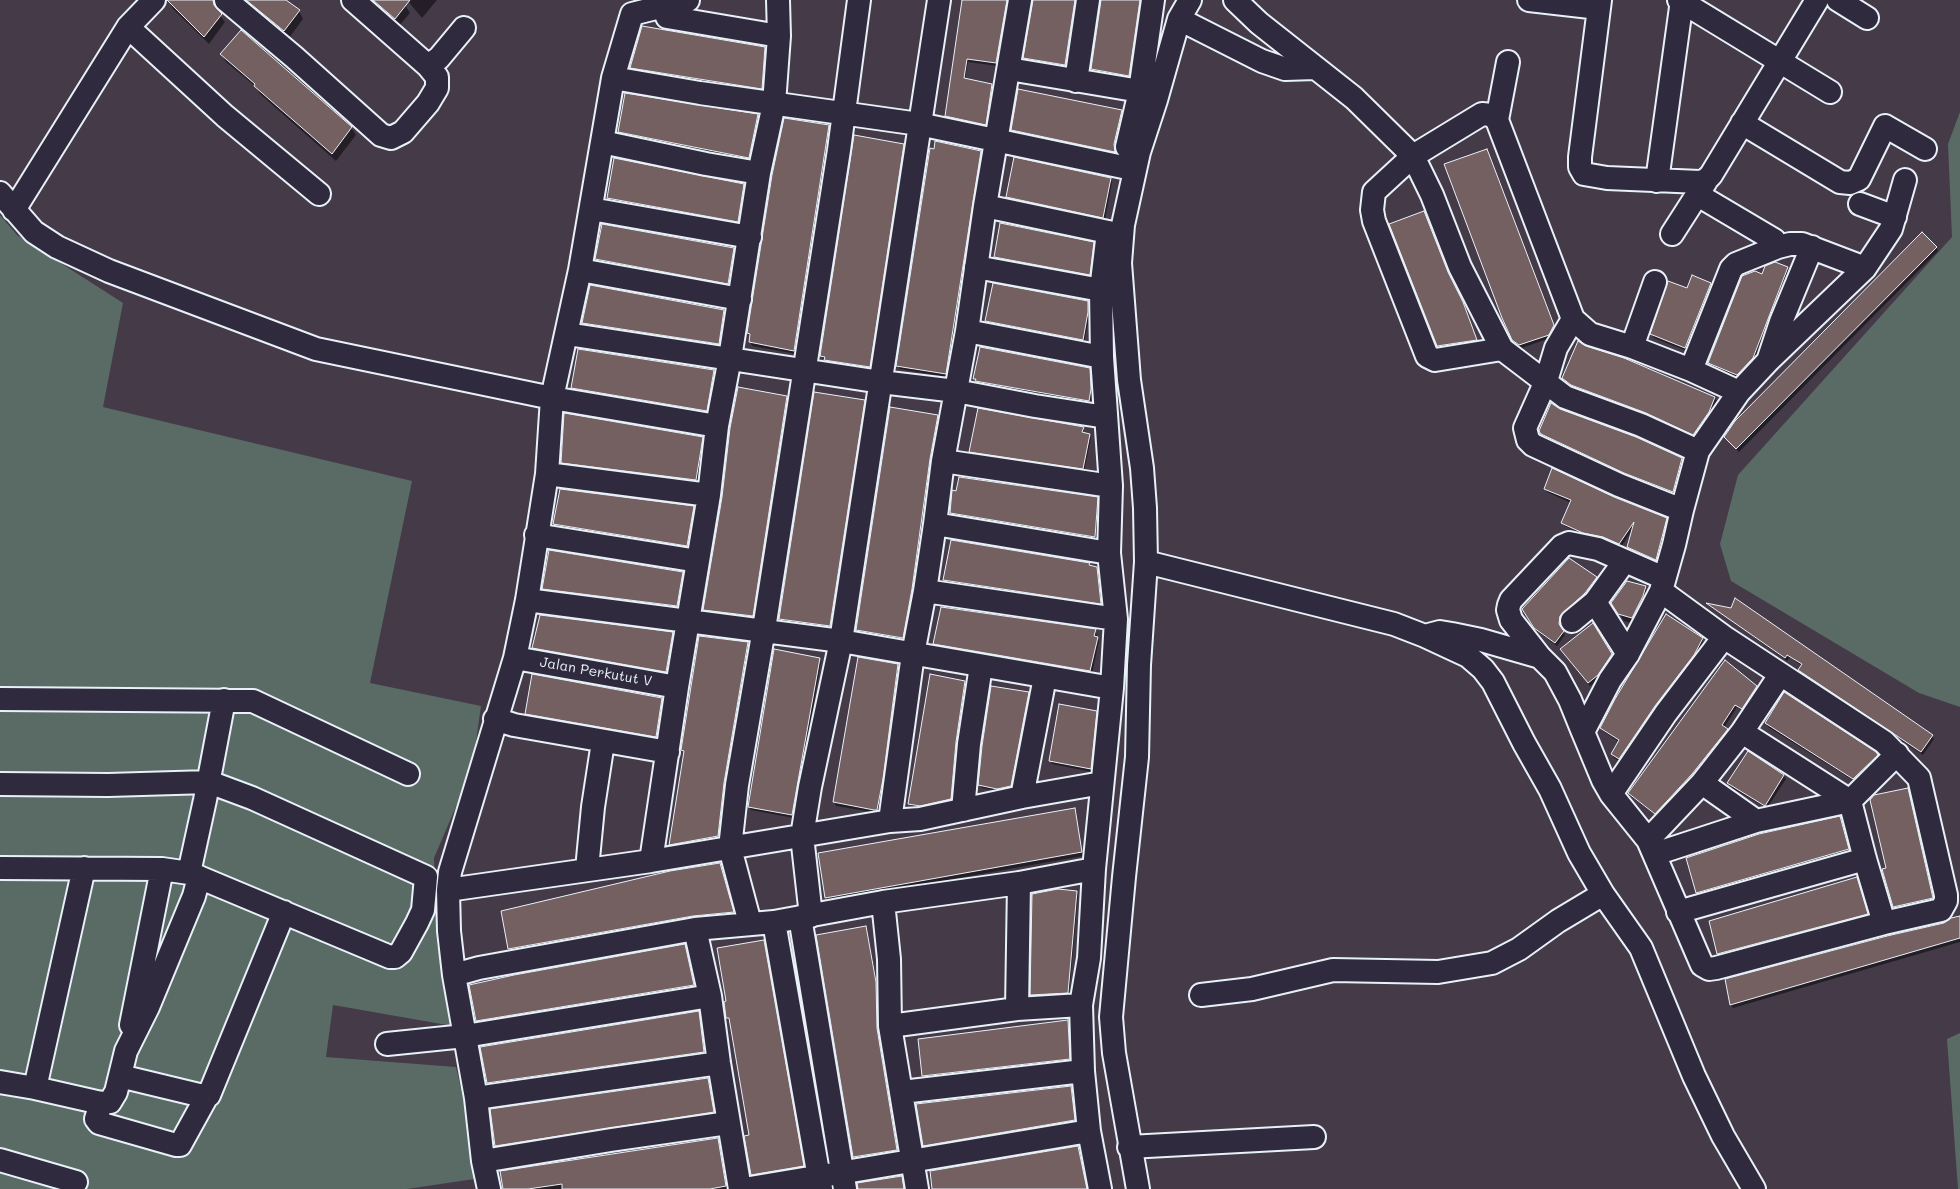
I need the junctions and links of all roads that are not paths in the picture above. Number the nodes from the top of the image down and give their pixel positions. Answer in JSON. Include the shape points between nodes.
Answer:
{"nodes":[{"id":1,"x":154,"y":0,"type":"edge"},
{"id":2,"x":226,"y":0,"type":"edge"},
{"id":3,"x":353,"y":0,"type":"edge"},
{"id":4,"x":688,"y":0,"type":"edge"},
{"id":5,"x":778,"y":0,"type":"edge"},
{"id":6,"x":858,"y":0,"type":"edge"},
{"id":7,"x":939,"y":0,"type":"edge"},
{"id":8,"x":1020,"y":0,"type":"edge"},
{"id":9,"x":1088,"y":0,"type":"edge"},
{"id":10,"x":1153,"y":0,"type":"edge"},
{"id":11,"x":1530,"y":0,"type":"edge"},
{"id":12,"x":1681,"y":0,"type":"edge"},
{"id":13,"x":1817,"y":0,"type":"edge"},
{"id":14,"x":1838,"y":0,"type":"edge"},
{"id":15,"x":1244,"y":3,"type":"edge"},
{"id":16,"x":1599,"y":4,"type":"edge"},
{"id":17,"x":1184,"y":9,"type":"edge"},
{"id":18,"x":667,"y":17,"type":"dead end"},
{"id":19,"x":1868,"y":18,"type":"dead end"},
{"id":20,"x":128,"y":28,"type":"junction"},
{"id":21,"x":464,"y":28,"type":"dead end"},
{"id":22,"x":779,"y":36,"type":"junction"},
{"id":23,"x":1780,"y":61,"type":"junction"},
{"id":24,"x":1508,"y":62,"type":"dead end"},
{"id":25,"x":428,"y":66,"type":"junction"},
{"id":26,"x":1315,"y":68,"type":"junction"},
{"id":27,"x":1009,"y":70,"type":"junction"},
{"id":28,"x":613,"y":78,"type":"junction"},
{"id":29,"x":1076,"y":81,"type":"junction"},
{"id":30,"x":1140,"y":91,"type":"junction"},
{"id":31,"x":1830,"y":92,"type":"dead end"},
{"id":32,"x":774,"y":104,"type":"junction"},
{"id":33,"x":844,"y":115,"type":"junction"},
{"id":34,"x":1497,"y":120,"type":"junction"},
{"id":35,"x":1742,"y":123,"type":"junction"},
{"id":36,"x":919,"y":124,"type":"junction"},
{"id":37,"x":997,"y":140,"type":"junction"},
{"id":38,"x":602,"y":142,"type":"junction"},
{"id":39,"x":1924,"y":149,"type":"dead end"},
{"id":40,"x":1413,"y":156,"type":"junction"},
{"id":41,"x":1122,"y":166,"type":"junction"},
{"id":42,"x":760,"y":173,"type":"junction"},
{"id":43,"x":1905,"y":180,"type":"dead end"},
{"id":44,"x":1657,"y":181,"type":"junction"},
{"id":45,"x":1702,"y":188,"type":"junction"},
{"id":46,"x":319,"y":194,"type":"dead end"},
{"id":47,"x":7,"y":201,"type":"edge"},
{"id":48,"x":1860,"y":204,"type":"dead end"},
{"id":49,"x":985,"y":206,"type":"junction"},
{"id":50,"x":591,"y":209,"type":"junction"},
{"id":51,"x":1895,"y":217,"type":"junction"},
{"id":52,"x":1108,"y":232,"type":"junction"},
{"id":53,"x":1672,"y":234,"type":"dead end"},
{"id":54,"x":750,"y":237,"type":"junction"},
{"id":55,"x":1774,"y":240,"type":"dead end"},
{"id":56,"x":1812,"y":247,"type":"junction"},
{"id":57,"x":976,"y":267,"type":"junction"},
{"id":58,"x":1865,"y":268,"type":"junction"},
{"id":59,"x":580,"y":270,"type":"junction"},
{"id":60,"x":1655,"y":282,"type":"dead end"},
{"id":61,"x":1101,"y":290,"type":"junction"},
{"id":62,"x":740,"y":299,"type":"junction"},
{"id":63,"x":1573,"y":319,"type":"junction"},
{"id":64,"x":967,"y":331,"type":"junction"},
{"id":65,"x":567,"y":334,"type":"junction"},
{"id":66,"x":1632,"y":347,"type":"junction"},
{"id":67,"x":1502,"y":349,"type":"junction"},
{"id":68,"x":1102,"y":357,"type":"junction"},
{"id":69,"x":730,"y":358,"type":"junction"},
{"id":70,"x":1769,"y":360,"type":"junction"},
{"id":71,"x":806,"y":369,"type":"junction"},
{"id":72,"x":1691,"y":370,"type":"junction"},
{"id":73,"x":1546,"y":381,"type":"junction"},
{"id":74,"x":881,"y":382,"type":"junction"},
{"id":75,"x":956,"y":391,"type":"junction"},
{"id":76,"x":1739,"y":392,"type":"junction"},
{"id":77,"x":552,"y":398,"type":"junction"},
{"id":78,"x":1106,"y":417,"type":"junction"},
{"id":79,"x":717,"y":426,"type":"junction"},
{"id":80,"x":1698,"y":451,"type":"junction"},
{"id":81,"x":943,"y":461,"type":"junction"},
{"id":82,"x":547,"y":474,"type":"junction"},
{"id":83,"x":1111,"y":486,"type":"junction"},
{"id":84,"x":709,"y":495,"type":"junction"},
{"id":85,"x":1682,"y":510,"type":"junction"},
{"id":86,"x":936,"y":524,"type":"junction"},
{"id":87,"x":536,"y":536,"type":"junction"},
{"id":88,"x":1109,"y":553,"type":"junction"},
{"id":89,"x":698,"y":562,"type":"junction"},
{"id":90,"x":1146,"y":562,"type":"junction"},
{"id":91,"x":1624,"y":562,"type":"junction"},
{"id":92,"x":1662,"y":585,"type":"junction"},
{"id":93,"x":925,"y":591,"type":"junction"},
{"id":94,"x":526,"y":600,"type":"junction"},
{"id":95,"x":1595,"y":602,"type":"junction"},
{"id":96,"x":1116,"y":619,"type":"junction"},
{"id":97,"x":1572,"y":621,"type":"dead end"},
{"id":98,"x":688,"y":622,"type":"junction"},
{"id":99,"x":764,"y":630,"type":"junction"},
{"id":100,"x":1425,"y":636,"type":"junction"},
{"id":101,"x":1724,"y":638,"type":"junction"},
{"id":102,"x":841,"y":641,"type":"junction"},
{"id":103,"x":913,"y":654,"type":"junction"},
{"id":104,"x":1628,"y":654,"type":"junction"},
{"id":105,"x":1540,"y":657,"type":"junction"},
{"id":106,"x":515,"y":658,"type":"junction"},
{"id":107,"x":981,"y":666,"type":"junction"},
{"id":108,"x":1780,"y":675,"type":"junction"},
{"id":109,"x":1045,"y":677,"type":"junction"},
{"id":110,"x":676,"y":687,"type":"junction"},
{"id":111,"x":1112,"y":688,"type":"junction"},
{"id":112,"x":0,"y":698,"type":"edge"},
{"id":113,"x":224,"y":700,"type":"junction"},
{"id":114,"x":495,"y":720,"type":"junction"},
{"id":115,"x":1583,"y":732,"type":"junction"},
{"id":116,"x":1742,"y":732,"type":"junction"},
{"id":117,"x":603,"y":742,"type":"junction"},
{"id":118,"x":668,"y":752,"type":"junction"},
{"id":119,"x":1897,"y":754,"type":"junction"},
{"id":120,"x":408,"y":774,"type":"dead end"},
{"id":121,"x":209,"y":782,"type":"junction"},
{"id":122,"x":1102,"y":783,"type":"junction"},
{"id":123,"x":1702,"y":783,"type":"junction"},
{"id":124,"x":0,"y":784,"type":"edge"},
{"id":125,"x":1611,"y":794,"type":"junction"},
{"id":126,"x":1022,"y":797,"type":"junction"},
{"id":127,"x":1850,"y":801,"type":"junction"},
{"id":128,"x":963,"y":810,"type":"junction"},
{"id":129,"x":890,"y":821,"type":"junction"},
{"id":130,"x":1756,"y":821,"type":"junction"},
{"id":131,"x":802,"y":836,"type":"junction"},
{"id":132,"x":1652,"y":847,"type":"junction"},
{"id":133,"x":730,"y":848,"type":"junction"},
{"id":134,"x":1865,"y":859,"type":"junction"},
{"id":135,"x":651,"y":861,"type":"junction"},
{"id":136,"x":84,"y":868,"type":"junction"},
{"id":137,"x":162,"y":869,"type":"junction"},
{"id":138,"x":587,"y":869,"type":"junction"},
{"id":139,"x":1094,"y":869,"type":"junction"},
{"id":140,"x":1,"y":871,"type":"edge"},
{"id":141,"x":194,"y":875,"type":"junction"},
{"id":142,"x":426,"y":877,"type":"junction"},
{"id":143,"x":449,"y":881,"type":"junction"},
{"id":144,"x":1019,"y":883,"type":"junction"},
{"id":145,"x":1602,"y":894,"type":"junction"},
{"id":146,"x":882,"y":902,"type":"junction"},
{"id":147,"x":284,"y":912,"type":"junction"},
{"id":148,"x":1678,"y":912,"type":"junction"},
{"id":149,"x":805,"y":916,"type":"junction"},
{"id":150,"x":774,"y":922,"type":"junction"},
{"id":151,"x":750,"y":923,"type":"junction"},
{"id":152,"x":1884,"y":923,"type":"junction"},
{"id":153,"x":695,"y":928,"type":"junction"},
{"id":154,"x":454,"y":975,"type":"junction"},
{"id":155,"x":1201,"y":995,"type":"dead end"},
{"id":156,"x":710,"y":996,"type":"junction"},
{"id":157,"x":1081,"y":1005,"type":"junction"},
{"id":158,"x":1017,"y":1009,"type":"junction"},
{"id":159,"x":890,"y":1026,"type":"junction"},
{"id":160,"x":464,"y":1036,"type":"junction"},
{"id":161,"x":130,"y":1040,"type":"junction"},
{"id":162,"x":387,"y":1044,"type":"dead end"},
{"id":163,"x":719,"y":1063,"type":"junction"},
{"id":164,"x":1083,"y":1072,"type":"junction"},
{"id":165,"x":120,"y":1076,"type":"junction"},
{"id":166,"x":0,"y":1082,"type":"edge"},
{"id":167,"x":35,"y":1088,"type":"junction"},
{"id":168,"x":902,"y":1092,"type":"junction"},
{"id":169,"x":207,"y":1096,"type":"junction"},
{"id":170,"x":476,"y":1098,"type":"junction"},
{"id":171,"x":101,"y":1103,"type":"junction"},
{"id":172,"x":728,"y":1123,"type":"junction"},
{"id":173,"x":1089,"y":1131,"type":"junction"},
{"id":174,"x":1314,"y":1137,"type":"dead end"},
{"id":175,"x":1129,"y":1146,"type":"junction"},
{"id":176,"x":0,"y":1160,"type":"edge"},
{"id":177,"x":912,"y":1160,"type":"junction"},
{"id":178,"x":483,"y":1161,"type":"junction"},
{"id":179,"x":844,"y":1180,"type":"edge"},
{"id":180,"x":76,"y":1182,"type":"dead end"},
{"id":181,"x":820,"y":1183,"type":"edge"},
{"id":182,"x":489,"y":1189,"type":"edge"},
{"id":183,"x":742,"y":1189,"type":"edge"},
{"id":184,"x":918,"y":1189,"type":"edge"},
{"id":185,"x":1100,"y":1189,"type":"edge"},
{"id":186,"x":1138,"y":1189,"type":"edge"},
{"id":187,"x":1754,"y":1189,"type":"edge"}],
"edges":[{"from":1,"to":20,"type":"street"},
{"from":2,"to":25,"type":"street","via":[[387,138],[403,132],[437,88],[436,74]]},
{"from":3,"to":25,"type":"street"},
{"from":4,"to":28,"type":"street","via":[[632,14]]},
{"from":5,"to":22,"type":"street"},
{"from":6,"to":33,"type":"street"},
{"from":7,"to":36,"type":"street"},
{"from":8,"to":27,"type":"street"},
{"from":9,"to":29,"type":"street"},
{"from":10,"to":30,"type":"street"},
{"from":11,"to":16,"type":"street"},
{"from":12,"to":23,"type":"street"},
{"from":12,"to":44,"type":"street"},
{"from":13,"to":23,"type":"street"},
{"from":14,"to":19,"type":"street"},
{"from":15,"to":26,"type":"street"},
{"from":16,"to":44,"type":"street","via":[[1580,167],[1584,174],[1592,177]]},
{"from":17,"to":26,"type":"street","via":[[1222,42],[1262,61],[1285,68]]},
{"from":17,"to":90,"type":"street","via":[[1139,152],[1123,225],[1120,262],[1129,380],[1143,478]]},
{"from":18,"to":22,"type":"street"},
{"from":20,"to":46,"type":"street","via":[[225,116]]},
{"from":20,"to":47,"type":"street"},
{"from":21,"to":25,"type":"street"},
{"from":22,"to":32,"type":"street"},
{"from":23,"to":31,"type":"street"},
{"from":23,"to":35,"type":"street"},
{"from":24,"to":34,"type":"street"},
{"from":26,"to":40,"type":"street","via":[[1354,98]]},
{"from":27,"to":29,"type":"street"},
{"from":27,"to":37,"type":"street"},
{"from":28,"to":32,"type":"street"},
{"from":28,"to":38,"type":"street"},
{"from":29,"to":30,"type":"street"},
{"from":30,"to":41,"type":"street"},
{"from":32,"to":33,"type":"street"},
{"from":32,"to":42,"type":"street"},
{"from":33,"to":36,"type":"street"},
{"from":33,"to":71,"type":"street"},
{"from":34,"to":40,"type":"street","via":[[1482,114]]},
{"from":34,"to":63,"type":"street"},
{"from":35,"to":39,"type":"street","via":[[1840,182],[1850,183],[1859,179],[1885,126]]},
{"from":35,"to":45,"type":"street"},
{"from":36,"to":37,"type":"street"},
{"from":36,"to":74,"type":"street"},
{"from":37,"to":41,"type":"street"},
{"from":37,"to":49,"type":"street"},
{"from":38,"to":42,"type":"street"},
{"from":38,"to":50,"type":"street"},
{"from":40,"to":67,"type":"street","via":[[1460,267]]},
{"from":40,"to":67,"type":"street","via":[[1374,192],[1372,210],[1421,345],[1427,356],[1435,360]]},
{"from":41,"to":52,"type":"street"},
{"from":42,"to":54,"type":"street"},
{"from":43,"to":51,"type":"street"},
{"from":44,"to":45,"type":"street"},
{"from":45,"to":53,"type":"street"},
{"from":45,"to":55,"type":"street"},
{"from":47,"to":77,"type":"street","via":[[34,232],[57,247],[109,271],[316,349]]},
{"from":48,"to":51,"type":"street"},
{"from":49,"to":52,"type":"street"},
{"from":49,"to":57,"type":"street"},
{"from":50,"to":54,"type":"street"},
{"from":50,"to":59,"type":"street"},
{"from":51,"to":58,"type":"street","via":[[1891,229]]},
{"from":52,"to":61,"type":"street"},
{"from":54,"to":62,"type":"street"},
{"from":56,"to":58,"type":"street"},
{"from":56,"to":70,"type":"street"},
{"from":56,"to":72,"type":"street","via":[[1796,244],[1778,247],[1731,269]]},
{"from":57,"to":61,"type":"street"},
{"from":57,"to":64,"type":"street"},
{"from":58,"to":70,"type":"street"},
{"from":59,"to":62,"type":"street"},
{"from":59,"to":65,"type":"street"},
{"from":60,"to":66,"type":"street"},
{"from":61,"to":68,"type":"street"},
{"from":62,"to":69,"type":"street"},
{"from":63,"to":66,"type":"street","via":[[1590,334]]},
{"from":63,"to":73,"type":"street","via":[[1556,348]]},
{"from":64,"to":68,"type":"street"},
{"from":64,"to":75,"type":"street"},
{"from":65,"to":69,"type":"street"},
{"from":65,"to":77,"type":"street"},
{"from":66,"to":72,"type":"street"},
{"from":67,"to":73,"type":"street"},
{"from":68,"to":78,"type":"street"},
{"from":69,"to":71,"type":"street"},
{"from":69,"to":79,"type":"street"},
{"from":70,"to":76,"type":"street"},
{"from":71,"to":74,"type":"street"},
{"from":71,"to":99,"type":"street"},
{"from":72,"to":76,"type":"street"},
{"from":73,"to":80,"type":"street","via":[[1565,397],[1641,425]]},
{"from":73,"to":85,"type":"street","via":[[1525,428],[1533,445],[1619,486]]},
{"from":74,"to":75,"type":"street"},
{"from":74,"to":102,"type":"street"},
{"from":75,"to":78,"type":"street"},
{"from":75,"to":81,"type":"street"},
{"from":76,"to":80,"type":"street"},
{"from":77,"to":79,"type":"street"},
{"from":77,"to":82,"type":"street"},
{"from":78,"to":83,"type":"street"},
{"from":79,"to":84,"type":"street"},
{"from":80,"to":85,"type":"street"},
{"from":81,"to":83,"type":"street"},
{"from":81,"to":86,"type":"street"},
{"from":82,"to":84,"type":"street"},
{"from":82,"to":87,"type":"street"},
{"from":83,"to":88,"type":"street"},
{"from":84,"to":89,"type":"street"},
{"from":85,"to":92,"type":"street"},
{"from":86,"to":88,"type":"street"},
{"from":86,"to":93,"type":"street"},
{"from":87,"to":89,"type":"street"},
{"from":87,"to":94,"type":"street"},
{"from":88,"to":96,"type":"street"},
{"from":89,"to":98,"type":"street"},
{"from":90,"to":100,"type":"street","via":[[1394,624]]},
{"from":90,"to":175,"type":"street","via":[[1139,666],[1138,757],[1111,1017]]},
{"from":91,"to":92,"type":"street"},
{"from":91,"to":95,"type":"street"},
{"from":91,"to":105,"type":"street","via":[[1598,549],[1569,543],[1562,546],[1511,600],[1508,610],[1511,620]]},
{"from":92,"to":101,"type":"street"},
{"from":92,"to":104,"type":"street"},
{"from":93,"to":96,"type":"street"},
{"from":93,"to":103,"type":"street"},
{"from":94,"to":98,"type":"street"},
{"from":94,"to":106,"type":"street"},
{"from":95,"to":97,"type":"street"},
{"from":95,"to":104,"type":"street"},
{"from":96,"to":111,"type":"street"},
{"from":98,"to":99,"type":"street"},
{"from":98,"to":110,"type":"street"},
{"from":99,"to":102,"type":"street"},
{"from":99,"to":133,"type":"street","via":[[737,785]]},
{"from":100,"to":105,"type":"street","via":[[1440,632],[1452,634]]},
{"from":100,"to":145,"type":"street","via":[[1468,656],[1494,682]]},
{"from":101,"to":108,"type":"street"},
{"from":101,"to":125,"type":"street","via":[[1666,713]]},
{"from":102,"to":103,"type":"street"},
{"from":102,"to":131,"type":"street"},
{"from":103,"to":107,"type":"street"},
{"from":103,"to":129,"type":"street"},
{"from":104,"to":115,"type":"street","via":[[1610,680]]},
{"from":105,"to":115,"type":"street","via":[[1555,672]]},
{"from":106,"to":110,"type":"street","name":"Jalan Perkutut V"},
{"from":106,"to":114,"type":"street"},
{"from":107,"to":109,"type":"street"},
{"from":107,"to":128,"type":"street"},
{"from":108,"to":116,"type":"street"},
{"from":108,"to":119,"type":"street","via":[[1884,742]]},
{"from":109,"to":111,"type":"street"},
{"from":109,"to":126,"type":"street"},
{"from":110,"to":118,"type":"street"},
{"from":111,"to":122,"type":"street"},
{"from":112,"to":113,"type":"street"},
{"from":113,"to":120,"type":"street","via":[[253,701]]},
{"from":113,"to":121,"type":"street"},
{"from":114,"to":117,"type":"street"},
{"from":114,"to":143,"type":"street"},
{"from":115,"to":125,"type":"street"},
{"from":116,"to":123,"type":"street"},
{"from":116,"to":127,"type":"street"},
{"from":117,"to":118,"type":"street"},
{"from":117,"to":138,"type":"street"},
{"from":118,"to":135,"type":"street"},
{"from":119,"to":127,"type":"street"},
{"from":119,"to":152,"type":"street","via":[[1918,778],[1946,902],[1941,910],[1933,913]]},
{"from":121,"to":124,"type":"street"},
{"from":121,"to":141,"type":"street"},
{"from":121,"to":142,"type":"street","via":[[252,798]]},
{"from":122,"to":126,"type":"street"},
{"from":122,"to":139,"type":"street"},
{"from":123,"to":130,"type":"street"},
{"from":123,"to":132,"type":"street"},
{"from":125,"to":132,"type":"street"},
{"from":126,"to":128,"type":"street"},
{"from":127,"to":130,"type":"street"},
{"from":127,"to":134,"type":"street"},
{"from":128,"to":129,"type":"street"},
{"from":129,"to":131,"type":"street"},
{"from":130,"to":132,"type":"street"},
{"from":131,"to":133,"type":"street"},
{"from":131,"to":149,"type":"street"},
{"from":132,"to":148,"type":"street"},
{"from":133,"to":135,"type":"street"},
{"from":133,"to":151,"type":"street"},
{"from":134,"to":148,"type":"street"},
{"from":134,"to":152,"type":"street"},
{"from":135,"to":138,"type":"street"},
{"from":136,"to":137,"type":"street"},
{"from":136,"to":140,"type":"street"},
{"from":136,"to":167,"type":"street"},
{"from":137,"to":141,"type":"street"},
{"from":137,"to":161,"type":"street"},
{"from":138,"to":143,"type":"street"},
{"from":139,"to":144,"type":"street"},
{"from":139,"to":157,"type":"street","via":[[1089,958]]},
{"from":141,"to":147,"type":"street"},
{"from":141,"to":161,"type":"street","via":[[190,906],[148,1008]]},
{"from":142,"to":143,"type":"street"},
{"from":142,"to":147,"type":"street","via":[[423,910],[402,952],[395,957],[384,956]]},
{"from":143,"to":154,"type":"street","via":[[449,931]]},
{"from":144,"to":146,"type":"street"},
{"from":144,"to":158,"type":"street"},
{"from":145,"to":155,"type":"street","via":[[1492,963],[1438,972],[1333,970],[1252,989]]},
{"from":145,"to":187,"type":"street","via":[[1641,948],[1694,1076]]},
{"from":146,"to":149,"type":"street"},
{"from":146,"to":159,"type":"street"},
{"from":147,"to":169,"type":"street"},
{"from":148,"to":152,"type":"street","via":[[1698,960],[1708,969]]},
{"from":149,"to":150,"type":"street"},
{"from":149,"to":179,"type":"street"},
{"from":150,"to":151,"type":"street"},
{"from":150,"to":181,"type":"street"},
{"from":151,"to":153,"type":"street"},
{"from":153,"to":154,"type":"street"},
{"from":153,"to":156,"type":"street"},
{"from":154,"to":160,"type":"street"},
{"from":156,"to":160,"type":"street"},
{"from":156,"to":163,"type":"street"},
{"from":157,"to":158,"type":"street"},
{"from":157,"to":164,"type":"street"},
{"from":158,"to":159,"type":"street"},
{"from":159,"to":168,"type":"street"},
{"from":160,"to":162,"type":"street"},
{"from":160,"to":170,"type":"street"},
{"from":161,"to":165,"type":"street"},
{"from":163,"to":170,"type":"street"},
{"from":163,"to":172,"type":"street"},
{"from":164,"to":168,"type":"street"},
{"from":164,"to":173,"type":"street"},
{"from":165,"to":169,"type":"street"},
{"from":165,"to":171,"type":"street","via":[[110,1102]]},
{"from":166,"to":167,"type":"street"},
{"from":167,"to":171,"type":"street"},
{"from":168,"to":177,"type":"street"},
{"from":169,"to":171,"type":"street","via":[[176,1146],[99,1123],[96,1119]]},
{"from":170,"to":178,"type":"street"},
{"from":172,"to":178,"type":"street"},
{"from":172,"to":183,"type":"street"},
{"from":173,"to":177,"type":"street"},
{"from":173,"to":185,"type":"street"},
{"from":174,"to":175,"type":"street"},
{"from":175,"to":186,"type":"street"},
{"from":176,"to":180,"type":"street"},
{"from":177,"to":179,"type":"street"},
{"from":177,"to":184,"type":"street"},
{"from":178,"to":182,"type":"street"},
{"from":179,"to":181,"type":"street"},
{"from":181,"to":183,"type":"street"}]}
